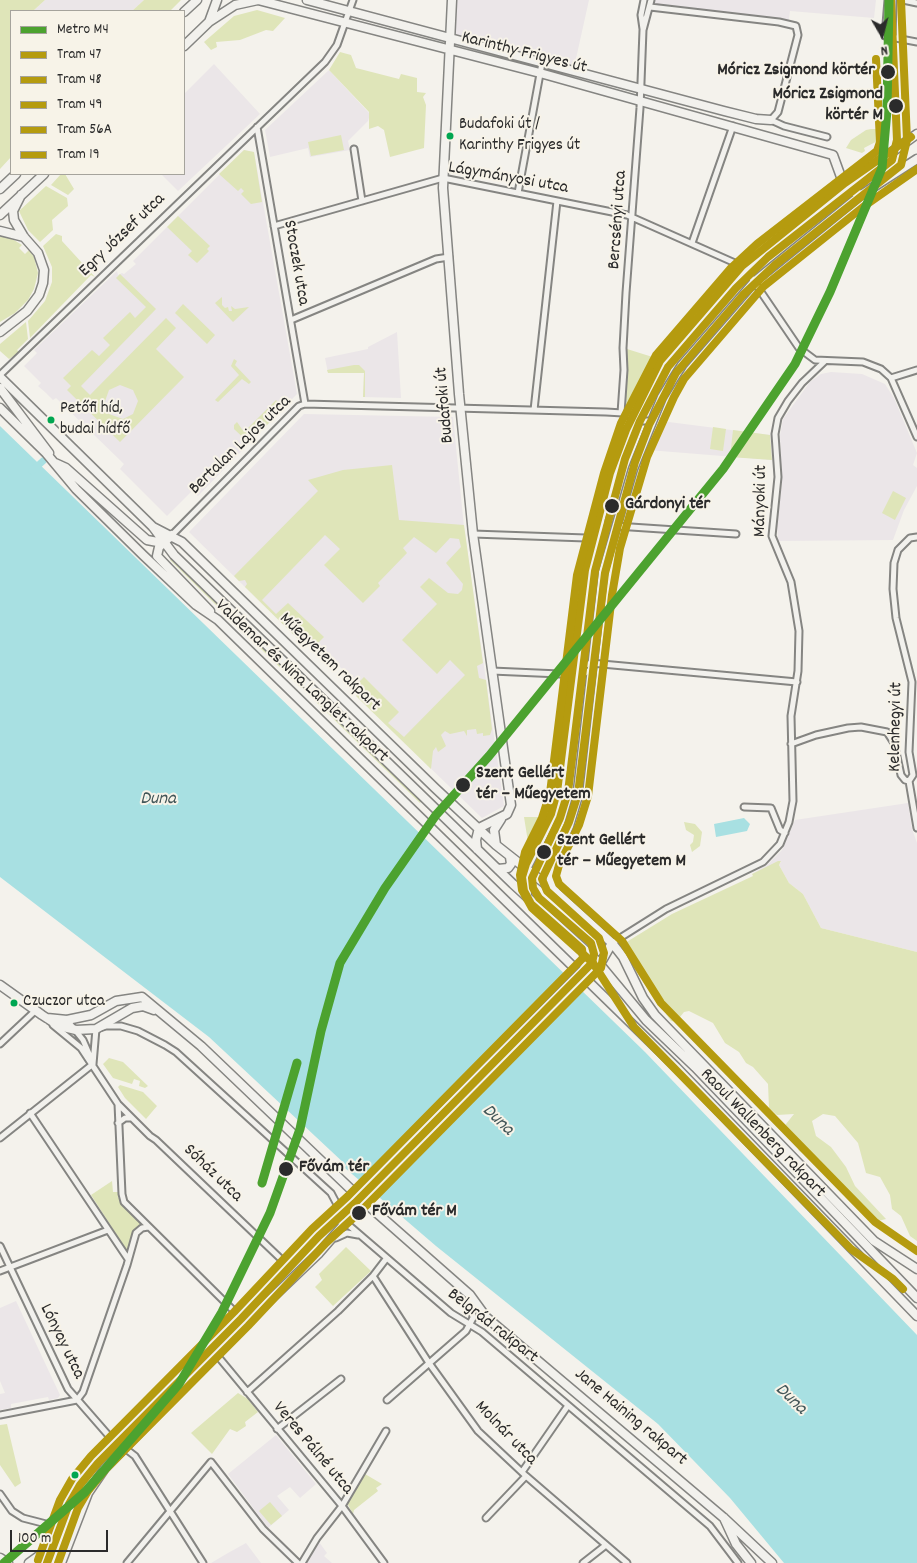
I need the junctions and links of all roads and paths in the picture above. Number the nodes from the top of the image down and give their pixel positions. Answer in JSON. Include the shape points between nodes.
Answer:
{"nodes":[{"id":1,"x":197,"y":0,"type":"edge"},
{"id":2,"x":217,"y":0,"type":"edge"},
{"id":3,"x":231,"y":0,"type":"edge"},
{"id":4,"x":307,"y":0,"type":"edge"},
{"id":5,"x":353,"y":0,"type":"edge"},
{"id":6,"x":452,"y":0,"type":"edge"},
{"id":7,"x":644,"y":0,"type":"edge"},
{"id":8,"x":651,"y":0,"type":"edge"},
{"id":9,"x":888,"y":0,"type":"edge"},
{"id":10,"x":901,"y":0,"type":"edge"},
{"id":11,"x":917,"y":3,"type":"edge"},
{"id":12,"x":650,"y":7,"type":"junction"},
{"id":13,"x":185,"y":11,"type":"edge"},
{"id":14,"x":350,"y":12,"type":"junction"},
{"id":15,"x":209,"y":22,"type":"junction"},
{"id":16,"x":346,"y":22,"type":"junction"},
{"id":17,"x":643,"y":30,"type":"junction"},
{"id":18,"x":450,"y":36,"type":"junction"},
{"id":19,"x":899,"y":38,"type":"junction"},
{"id":20,"x":917,"y":42,"type":"edge"},
{"id":21,"x":185,"y":45,"type":"edge"},
{"id":22,"x":450,"y":50,"type":"junction"},
{"id":23,"x":542,"y":63,"type":"junction"},
{"id":24,"x":540,"y":73,"type":"junction"},
{"id":25,"x":640,"y":88,"type":"junction"},
{"id":26,"x":640,"y":100,"type":"junction"},
{"id":27,"x":771,"y":120,"type":"junction"},
{"id":28,"x":733,"y":125,"type":"junction"},
{"id":29,"x":257,"y":127,"type":"junction"},
{"id":30,"x":917,"y":134,"type":"edge"},
{"id":31,"x":827,"y":137,"type":"dead end"},
{"id":32,"x":354,"y":149,"type":"dead end"},
{"id":33,"x":917,"y":159,"type":"edge"},
{"id":34,"x":917,"y":165,"type":"edge"},
{"id":35,"x":898,"y":170,"type":"junction"},
{"id":36,"x":14,"y":175,"type":"edge"},
{"id":37,"x":43,"y":175,"type":"edge"},
{"id":38,"x":443,"y":178,"type":"junction"},
{"id":39,"x":0,"y":184,"type":"edge"},
{"id":40,"x":846,"y":188,"type":"junction"},
{"id":41,"x":0,"y":189,"type":"edge"},
{"id":42,"x":518,"y":193,"type":"junction"},
{"id":43,"x":21,"y":195,"type":"junction"},
{"id":44,"x":862,"y":195,"type":"junction"},
{"id":45,"x":362,"y":201,"type":"junction"},
{"id":46,"x":557,"y":201,"type":"junction"},
{"id":47,"x":0,"y":215,"type":"edge"},
{"id":48,"x":633,"y":217,"type":"junction"},
{"id":49,"x":274,"y":226,"type":"junction"},
{"id":50,"x":0,"y":231,"type":"edge"},
{"id":51,"x":24,"y":237,"type":"junction"},
{"id":52,"x":692,"y":243,"type":"junction"},
{"id":53,"x":449,"y":257,"type":"junction"},
{"id":54,"x":746,"y":270,"type":"junction"},
{"id":55,"x":755,"y":281,"type":"junction"},
{"id":56,"x":291,"y":320,"type":"junction"},
{"id":57,"x":0,"y":332,"type":"edge"},
{"id":58,"x":824,"y":362,"type":"junction"},
{"id":59,"x":917,"y":370,"type":"edge"},
{"id":60,"x":0,"y":376,"type":"edge"},
{"id":61,"x":656,"y":376,"type":"junction"},
{"id":62,"x":891,"y":378,"type":"junction"},
{"id":63,"x":0,"y":388,"type":"edge"},
{"id":64,"x":662,"y":397,"type":"junction"},
{"id":65,"x":305,"y":404,"type":"junction"},
{"id":66,"x":0,"y":408,"type":"edge"},
{"id":67,"x":461,"y":408,"type":"junction"},
{"id":68,"x":534,"y":410,"type":"junction"},
{"id":69,"x":621,"y":413,"type":"junction"},
{"id":70,"x":635,"y":419,"type":"junction"},
{"id":71,"x":651,"y":420,"type":"junction"},
{"id":72,"x":917,"y":437,"type":"edge"},
{"id":73,"x":54,"y":462,"type":"junction"},
{"id":74,"x":616,"y":526,"type":"junction"},
{"id":75,"x":153,"y":527,"type":"junction"},
{"id":76,"x":473,"y":534,"type":"junction"},
{"id":77,"x":736,"y":534,"type":"dead end"},
{"id":78,"x":172,"y":535,"type":"junction"},
{"id":79,"x":597,"y":535,"type":"junction"},
{"id":80,"x":917,"y":537,"type":"edge"},
{"id":81,"x":163,"y":543,"type":"junction"},
{"id":82,"x":204,"y":562,"type":"junction"},
{"id":83,"x":193,"y":572,"type":"junction"},
{"id":84,"x":216,"y":574,"type":"junction"},
{"id":85,"x":205,"y":585,"type":"junction"},
{"id":86,"x":218,"y":620,"type":"junction"},
{"id":87,"x":591,"y":667,"type":"junction"},
{"id":88,"x":492,"y":671,"type":"junction"},
{"id":89,"x":577,"y":671,"type":"junction"},
{"id":90,"x":797,"y":682,"type":"junction"},
{"id":91,"x":791,"y":744,"type":"junction"},
{"id":92,"x":909,"y":781,"type":"junction"},
{"id":93,"x":744,"y":807,"type":"dead end"},
{"id":94,"x":502,"y":817,"type":"junction"},
{"id":95,"x":479,"y":828,"type":"junction"},
{"id":96,"x":917,"y":828,"type":"edge"},
{"id":97,"x":785,"y":833,"type":"junction"},
{"id":98,"x":489,"y":838,"type":"junction"},
{"id":99,"x":476,"y":840,"type":"junction"},
{"id":100,"x":496,"y":845,"type":"junction"},
{"id":101,"x":478,"y":849,"type":"junction"},
{"id":102,"x":510,"y":857,"type":"junction"},
{"id":103,"x":526,"y":868,"type":"junction"},
{"id":104,"x":498,"y":869,"type":"junction"},
{"id":105,"x":557,"y":893,"type":"junction"},
{"id":106,"x":527,"y":897,"type":"junction"},
{"id":107,"x":612,"y":942,"type":"junction"},
{"id":108,"x":583,"y":948,"type":"junction"},
{"id":109,"x":600,"y":964,"type":"junction"},
{"id":110,"x":585,"y":974,"type":"junction"},
{"id":111,"x":0,"y":985,"type":"edge"},
{"id":112,"x":35,"y":1011,"type":"junction"},
{"id":113,"x":161,"y":1013,"type":"junction"},
{"id":114,"x":47,"y":1018,"type":"junction"},
{"id":115,"x":67,"y":1020,"type":"junction"},
{"id":116,"x":96,"y":1029,"type":"junction"},
{"id":117,"x":76,"y":1030,"type":"junction"},
{"id":118,"x":0,"y":1044,"type":"edge"},
{"id":119,"x":93,"y":1064,"type":"junction"},
{"id":120,"x":118,"y":1104,"type":"junction"},
{"id":121,"x":30,"y":1113,"type":"junction"},
{"id":122,"x":132,"y":1118,"type":"junction"},
{"id":123,"x":118,"y":1123,"type":"junction"},
{"id":124,"x":0,"y":1138,"type":"edge"},
{"id":125,"x":356,"y":1204,"type":"junction"},
{"id":126,"x":341,"y":1212,"type":"junction"},
{"id":127,"x":330,"y":1221,"type":"junction"},
{"id":128,"x":345,"y":1222,"type":"junction"},
{"id":129,"x":148,"y":1227,"type":"junction"},
{"id":130,"x":108,"y":1230,"type":"junction"},
{"id":131,"x":359,"y":1235,"type":"junction"},
{"id":132,"x":329,"y":1242,"type":"junction"},
{"id":133,"x":0,"y":1246,"type":"edge"},
{"id":134,"x":128,"y":1259,"type":"junction"},
{"id":135,"x":386,"y":1259,"type":"junction"},
{"id":136,"x":289,"y":1261,"type":"junction"},
{"id":137,"x":10,"y":1267,"type":"junction"},
{"id":138,"x":917,"y":1269,"type":"edge"},
{"id":139,"x":0,"y":1271,"type":"edge"},
{"id":140,"x":373,"y":1276,"type":"junction"},
{"id":141,"x":907,"y":1287,"type":"junction"},
{"id":142,"x":917,"y":1292,"type":"edge"},
{"id":143,"x":470,"y":1295,"type":"junction"},
{"id":144,"x":917,"y":1298,"type":"edge"},
{"id":145,"x":239,"y":1316,"type":"junction"},
{"id":146,"x":917,"y":1316,"type":"edge"},
{"id":147,"x":471,"y":1324,"type":"junction"},
{"id":148,"x":216,"y":1354,"type":"junction"},
{"id":149,"x":429,"y":1363,"type":"junction"},
{"id":150,"x":341,"y":1379,"type":"dead end"},
{"id":151,"x":247,"y":1392,"type":"junction"},
{"id":152,"x":77,"y":1400,"type":"junction"},
{"id":153,"x":387,"y":1400,"type":"dead end"},
{"id":154,"x":567,"y":1407,"type":"junction"},
{"id":155,"x":0,"y":1415,"type":"edge"},
{"id":156,"x":277,"y":1429,"type":"junction"},
{"id":157,"x":386,"y":1431,"type":"dead end"},
{"id":158,"x":115,"y":1440,"type":"junction"},
{"id":159,"x":124,"y":1447,"type":"junction"},
{"id":160,"x":524,"y":1474,"type":"junction"},
{"id":161,"x":0,"y":1494,"type":"edge"},
{"id":162,"x":342,"y":1506,"type":"junction"},
{"id":163,"x":172,"y":1512,"type":"junction"},
{"id":164,"x":486,"y":1518,"type":"dead end"},
{"id":165,"x":724,"y":1518,"type":"junction"},
{"id":166,"x":54,"y":1526,"type":"junction"},
{"id":167,"x":606,"y":1545,"type":"junction"},
{"id":168,"x":43,"y":1553,"type":"junction"},
{"id":169,"x":0,"y":1558,"type":"edge"},
{"id":170,"x":8,"y":1563,"type":"edge"},
{"id":171,"x":29,"y":1563,"type":"edge"},
{"id":172,"x":40,"y":1563,"type":"edge"},
{"id":173,"x":61,"y":1563,"type":"edge"},
{"id":174,"x":127,"y":1563,"type":"edge"},
{"id":175,"x":203,"y":1563,"type":"edge"},
{"id":176,"x":298,"y":1563,"type":"edge"},
{"id":177,"x":302,"y":1563,"type":"edge"},
{"id":178,"x":384,"y":1563,"type":"edge"},
{"id":179,"x":583,"y":1563,"type":"edge"},
{"id":180,"x":627,"y":1563,"type":"edge"},
{"id":181,"x":738,"y":1563,"type":"edge"},
{"id":182,"x":751,"y":1563,"type":"edge"},
{"id":183,"x":772,"y":1563,"type":"edge"}],
"edges":[{"from":1,"to":13,"type":"main road"},
{"from":2,"to":15,"type":"main road"},
{"from":3,"to":15,"type":"main road"},
{"from":4,"to":14,"type":"main road","name":"Karinthy Frigyes út"},
{"from":5,"to":14,"type":"street","name":"Egry József utca"},
{"from":6,"to":18,"type":"main road","name":"Budafoki út"},
{"from":7,"to":17,"type":"street","name":"Bercsényi utca"},
{"from":8,"to":12,"type":"street","name":"Bercsényi utca"},
{"from":9,"to":19,"type":"street","via":[[886,36]]},
{"from":10,"to":11,"type":"street"},
{"from":10,"to":19,"type":"street"},
{"from":12,"to":17,"type":"street","name":"Bercsényi utca"},
{"from":12,"to":27,"type":"street","via":[[796,26],[798,35],[778,112]]},
{"from":14,"to":16,"type":"street","name":"Egry József utca"},
{"from":14,"to":18,"type":"main road","name":"Karinthy Frigyes út"},
{"from":15,"to":16,"type":"main road","name":"Karinthy Frigyes út","via":[[235,6],[258,0]]},
{"from":15,"to":21,"type":"main road"},
{"from":16,"to":22,"type":"main road","name":"Karinthy Frigyes út"},
{"from":16,"to":29,"type":"street","name":"Egry József utca","via":[[325,62]]},
{"from":17,"to":25,"type":"street","name":"Bercsényi utca"},
{"from":18,"to":22,"type":"main road","name":"Budafoki út"},
{"from":18,"to":23,"type":"main road","name":"Karinthy Frigyes út"},
{"from":19,"to":20,"type":"street"},
{"from":22,"to":24,"type":"main road","name":"Karinthy Frigyes út"},
{"from":22,"to":38,"type":"main road","name":"Budafoki út"},
{"from":23,"to":24,"type":"street"},
{"from":23,"to":25,"type":"main road","name":"Karinthy Frigyes út"},
{"from":24,"to":26,"type":"main road","name":"Karinthy Frigyes út"},
{"from":24,"to":42,"type":"street"},
{"from":25,"to":26,"type":"street","name":"Bercsényi utca"},
{"from":25,"to":27,"type":"main road","name":"Karinthy Frigyes út","via":[[756,119]]},
{"from":26,"to":28,"type":"main road","name":"Karinthy Frigyes út"},
{"from":26,"to":48,"type":"street","name":"Bercsényi utca"},
{"from":27,"to":31,"type":"street","name":"Karinthy Frigyes út"},
{"from":28,"to":40,"type":"main road","name":"Karinthy Frigyes út","via":[[764,137],[833,155]]},
{"from":28,"to":52,"type":"street"},
{"from":29,"to":49,"type":"street","name":"Stoczek utca"},
{"from":29,"to":60,"type":"street","name":"Egry József utca"},
{"from":30,"to":40,"type":"main road"},
{"from":32,"to":45,"type":"street"},
{"from":33,"to":35,"type":"main road"},
{"from":34,"to":35,"type":"main road"},
{"from":35,"to":44,"type":"main road"},
{"from":36,"to":39,"type":"main road"},
{"from":36,"to":41,"type":"main road"},
{"from":37,"to":43,"type":"main road"},
{"from":38,"to":42,"type":"street","name":"Lágymányosi utca"},
{"from":38,"to":45,"type":"street","name":"Lágymányosi utca"},
{"from":38,"to":53,"type":"main road","name":"Budafoki út"},
{"from":40,"to":44,"type":"main road"},
{"from":40,"to":54,"type":"main road"},
{"from":42,"to":46,"type":"street","name":"Lágymányosi utca"},
{"from":43,"to":47,"type":"main road"},
{"from":43,"to":51,"type":"main road","via":[[13,212]]},
{"from":44,"to":55,"type":"main road"},
{"from":45,"to":49,"type":"street","name":"Lágymányosi utca"},
{"from":46,"to":48,"type":"street","name":"Lágymányosi utca"},
{"from":46,"to":68,"type":"street"},
{"from":48,"to":52,"type":"street","name":"Lágymányosi utca"},
{"from":48,"to":69,"type":"street","name":"Bercsényi utca","via":[[622,348]]},
{"from":49,"to":56,"type":"street","name":"Stoczek utca"},
{"from":50,"to":51,"type":"main road"},
{"from":51,"to":57,"type":"main road","via":[[41,259],[43,283],[27,311]]},
{"from":52,"to":54,"type":"street","name":"Lágymányosi utca","via":[[740,264]]},
{"from":53,"to":56,"type":"street","via":[[436,259]]},
{"from":53,"to":67,"type":"main road","name":"Budafoki út"},
{"from":54,"to":55,"type":"street","name":"Lágymányosi utca"},
{"from":54,"to":61,"type":"main road"},
{"from":55,"to":58,"type":"street","name":"Lágymányosi utca","via":[[800,348],[815,360]]},
{"from":55,"to":64,"type":"main road","via":[[682,365]]},
{"from":56,"to":65,"type":"street","name":"Stoczek utca"},
{"from":58,"to":62,"type":"street","via":[[869,364]]},
{"from":58,"to":90,"type":"street","name":"Mányoki út","via":[[788,401],[778,418],[775,434],[778,477],[772,536],[788,572],[795,602],[799,631]]},
{"from":59,"to":62,"type":"street"},
{"from":60,"to":75,"type":"main road","name":"Műegyetem rakpart"},
{"from":61,"to":64,"type":"main road","via":[[663,375],[666,380]]},
{"from":61,"to":70,"type":"main road"},
{"from":62,"to":72,"type":"street"},
{"from":63,"to":73,"type":"main road"},
{"from":64,"to":71,"type":"main road"},
{"from":65,"to":67,"type":"street","name":"Bertalan Lajos utca"},
{"from":65,"to":78,"type":"street","name":"Bertalan Lajos utca","via":[[299,406]]},
{"from":66,"to":73,"type":"main road","name":"Valdemar és Nina Langlet rakpart"},
{"from":67,"to":68,"type":"street","name":"Bertalan Lajos utca"},
{"from":67,"to":76,"type":"main road","name":"Budafoki út"},
{"from":68,"to":69,"type":"street","name":"Bertalan Lajos utca"},
{"from":69,"to":70,"type":"street","name":"Bertalan Lajos utca"},
{"from":70,"to":71,"type":"street","name":"Bertalan Lajos utca"},
{"from":70,"to":79,"type":"main road","via":[[617,461]]},
{"from":71,"to":74,"type":"main road"},
{"from":73,"to":81,"type":"main road","via":[[66,468],[146,540]]},
{"from":73,"to":86,"type":"main road","name":"Valdemar és Nina Langlet rakpart","via":[[76,489],[185,595]]},
{"from":74,"to":77,"type":"street"},
{"from":74,"to":87,"type":"main road","via":[[603,572]]},
{"from":75,"to":78,"type":"main road","name":"Műegyetem rakpart"},
{"from":75,"to":81,"type":"main road","name":"Műegyetem rakpart"},
{"from":76,"to":79,"type":"street","via":[[586,538]]},
{"from":76,"to":88,"type":"main road","name":"Budafoki út"},
{"from":78,"to":81,"type":"main road","name":"Bertalan Lajos utca"},
{"from":78,"to":82,"type":"main road","name":"Műegyetem rakpart"},
{"from":79,"to":89,"type":"main road"},
{"from":80,"to":92,"type":"street","name":"Kelenhegyi út","via":[[910,538],[898,550],[893,576],[896,618],[912,682],[909,752],[912,775]]},
{"from":81,"to":83,"type":"main road","name":"Műegyetem rakpart"},
{"from":81,"to":86,"type":"main road","via":[[157,551],[160,561]]},
{"from":82,"to":83,"type":"main road","via":[[202,571]]},
{"from":82,"to":84,"type":"main road","name":"Műegyetem rakpart"},
{"from":83,"to":85,"type":"main road","name":"Műegyetem rakpart"},
{"from":84,"to":85,"type":"main road","via":[[206,576]]},
{"from":84,"to":95,"type":"main road","name":"Műegyetem rakpart"},
{"from":85,"to":101,"type":"main road","name":"Műegyetem rakpart"},
{"from":86,"to":110,"type":"main road","name":"Valdemar és Nina Langlet rakpart"},
{"from":87,"to":89,"type":"street"},
{"from":87,"to":89,"type":"street","via":[[584,674]]},
{"from":87,"to":90,"type":"street"},
{"from":87,"to":105,"type":"main road","via":[[575,809],[550,868]]},
{"from":88,"to":89,"type":"street"},
{"from":88,"to":94,"type":"main road","name":"Budafoki út","via":[[511,805]]},
{"from":89,"to":103,"type":"main road","via":[[565,774],[555,813]]},
{"from":90,"to":91,"type":"street","name":"Mányoki út","via":[[791,716]]},
{"from":91,"to":92,"type":"street","name":"Kelenhegyi út","via":[[848,728],[887,732],[894,743],[901,775]]},
{"from":91,"to":97,"type":"street","via":[[792,801],[790,822]]},
{"from":92,"to":96,"type":"street","name":"Kelenhegyi út"},
{"from":93,"to":97,"type":"street","via":[[771,808],[780,830]]},
{"from":94,"to":95,"type":"main road"},
{"from":94,"to":100,"type":"main road","via":[[494,830]]},
{"from":95,"to":98,"type":"main road","name":"Műegyetem rakpart"},
{"from":95,"to":99,"type":"main road"},
{"from":97,"to":107,"type":"street","via":[[780,844],[763,862],[666,910]]},
{"from":98,"to":99,"type":"main road"},
{"from":98,"to":100,"type":"main road","name":"Műegyetem rakpart"},
{"from":99,"to":101,"type":"main road"},
{"from":100,"to":102,"type":"main road","name":"Műegyetem rakpart"},
{"from":101,"to":104,"type":"main road","name":"Műegyetem rakpart"},
{"from":102,"to":103,"type":"main road","name":"Műegyetem rakpart"},
{"from":102,"to":104,"type":"main road","via":[[508,868]]},
{"from":103,"to":105,"type":"main road","name":"Műegyetem rakpart"},
{"from":103,"to":106,"type":"main road"},
{"from":104,"to":106,"type":"main road","name":"Műegyetem rakpart"},
{"from":105,"to":107,"type":"main road","name":"Műegyetem rakpart"},
{"from":106,"to":108,"type":"main road","name":"Műegyetem rakpart"},
{"from":107,"to":109,"type":"main road"},
{"from":107,"to":138,"type":"main road","name":"Műegyetem rakpart","via":[[655,1015],[874,1241]]},
{"from":108,"to":109,"type":"main road","name":"Műegyetem rakpart"},
{"from":108,"to":110,"type":"main road","via":[[588,962]]},
{"from":109,"to":110,"type":"main road"},
{"from":109,"to":141,"type":"main road","name":"Műegyetem rakpart","via":[[646,1020]]},
{"from":110,"to":125,"type":"main road","bridge":true},
{"from":110,"to":146,"type":"main road","name":"Raoul Wallenberg rakpart"},
{"from":111,"to":112,"type":"main road"},
{"from":112,"to":114,"type":"main road"},
{"from":112,"to":118,"type":"street"},
{"from":113,"to":115,"type":"main road","name":"Jane Haining rakpart","via":[[142,997],[116,1001],[100,1011]]},
{"from":113,"to":116,"type":"main road","via":[[143,1006],[132,1008]]},
{"from":113,"to":143,"type":"main road","name":"Jane Haining rakpart","via":[[201,1046],[355,1193]]},
{"from":114,"to":115,"type":"main road"},
{"from":114,"to":117,"type":"main road","via":[[59,1026]]},
{"from":114,"to":119,"type":"street","via":[[81,1048]]},
{"from":115,"to":117,"type":"street"},
{"from":116,"to":117,"type":"main road"},
{"from":116,"to":119,"type":"street"},
{"from":116,"to":126,"type":"street","via":[[127,1028],[147,1035],[176,1052],[331,1193]]},
{"from":117,"to":119,"type":"street","via":[[84,1040]]},
{"from":119,"to":120,"type":"street","name":"Sóház utca"},
{"from":119,"to":121,"type":"street"},
{"from":120,"to":122,"type":"street","name":"Sóház utca"},
{"from":120,"to":123,"type":"street"},
{"from":121,"to":124,"type":"street"},
{"from":121,"to":130,"type":"street"},
{"from":122,"to":123,"type":"street"},
{"from":122,"to":136,"type":"street","name":"Sóház utca","via":[[281,1259]]},
{"from":123,"to":129,"type":"street","via":[[123,1199]]},
{"from":125,"to":126,"type":"main road"},
{"from":125,"to":128,"type":"main road"},
{"from":126,"to":127,"type":"main road"},
{"from":127,"to":128,"type":"street"},
{"from":127,"to":136,"type":"main road"},
{"from":128,"to":131,"type":"street"},
{"from":128,"to":132,"type":"main road"},
{"from":129,"to":134,"type":"street","via":[[136,1233]]},
{"from":129,"to":145,"type":"street"},
{"from":130,"to":134,"type":"street"},
{"from":130,"to":137,"type":"street"},
{"from":131,"to":132,"type":"street","via":[[347,1233]]},
{"from":131,"to":135,"type":"street","name":"Belgrád rakpart"},
{"from":132,"to":148,"type":"main road"},
{"from":133,"to":137,"type":"street","name":"Lónyay utca"},
{"from":134,"to":152,"type":"street","via":[[83,1392]]},
{"from":135,"to":140,"type":"street"},
{"from":135,"to":147,"type":"street","name":"Belgrád rakpart","via":[[451,1313]]},
{"from":136,"to":145,"type":"main road"},
{"from":137,"to":139,"type":"street"},
{"from":137,"to":152,"type":"street","name":"Lónyay utca","via":[[68,1389]]},
{"from":140,"to":149,"type":"street","name":"Molnár utca"},
{"from":140,"to":151,"type":"street"},
{"from":141,"to":142,"type":"main road"},
{"from":141,"to":144,"type":"main road","name":"Műegyetem rakpart"},
{"from":143,"to":147,"type":"street"},
{"from":143,"to":165,"type":"main road","name":"Jane Haining rakpart","via":[[486,1317]]},
{"from":145,"to":158,"type":"main road"},
{"from":147,"to":149,"type":"street"},
{"from":147,"to":154,"type":"street","name":"Belgrád rakpart"},
{"from":148,"to":151,"type":"street","name":"Veres Pálné utca"},
{"from":148,"to":159,"type":"main road"},
{"from":149,"to":153,"type":"street"},
{"from":149,"to":160,"type":"street","name":"Molnár utca","via":[[478,1431]]},
{"from":150,"to":156,"type":"street"},
{"from":151,"to":156,"type":"street","name":"Veres Pálné utca"},
{"from":152,"to":155,"type":"street"},
{"from":152,"to":158,"type":"street","name":"Lónyay utca"},
{"from":154,"to":160,"type":"street"},
{"from":154,"to":181,"type":"street","name":"Belgrád rakpart","via":[[710,1526]]},
{"from":156,"to":162,"type":"street","name":"Veres Pálné utca"},
{"from":157,"to":162,"type":"street"},
{"from":158,"to":159,"type":"street","name":"Lónyay utca"},
{"from":158,"to":166,"type":"main road","via":[[80,1477]]},
{"from":159,"to":163,"type":"street","name":"Lónyay utca","via":[[146,1470]]},
{"from":159,"to":173,"type":"main road","via":[[88,1493]]},
{"from":160,"to":164,"type":"street"},
{"from":160,"to":167,"type":"street","name":"Molnár utca"},
{"from":161,"to":166,"type":"street","via":[[22,1518]]},
{"from":162,"to":177,"type":"street"},
{"from":162,"to":178,"type":"street","name":"Veres Pálné utca"},
{"from":163,"to":174,"type":"street"},
{"from":163,"to":175,"type":"street","name":"Lónyay utca"},
{"from":163,"to":176,"type":"street","via":[[211,1462],[263,1529]]},
{"from":165,"to":182,"type":"main road","via":[[736,1544]]},
{"from":165,"to":183,"type":"main road","name":"Jane Haining rakpart"},
{"from":166,"to":168,"type":"main road"},
{"from":167,"to":179,"type":"street"},
{"from":167,"to":180,"type":"street","name":"Molnár utca"},
{"from":168,"to":171,"type":"main road"},
{"from":168,"to":172,"type":"main road"},
{"from":169,"to":170,"type":"main road"}]}
